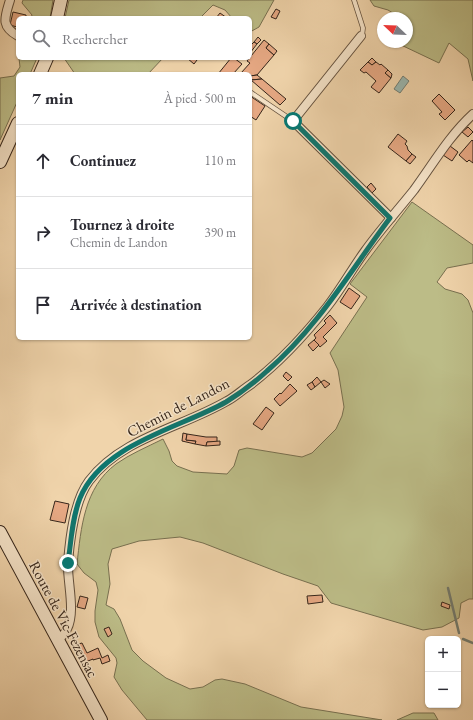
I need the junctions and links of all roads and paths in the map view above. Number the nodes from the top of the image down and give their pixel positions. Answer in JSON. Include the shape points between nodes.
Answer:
{"nodes":[{"id":1,"x":10,"y":0,"type":"edge"},
{"id":2,"x":61,"y":0,"type":"edge"},
{"id":3,"x":354,"y":0,"type":"edge"},
{"id":4,"x":57,"y":16,"type":"edge"},
{"id":5,"x":16,"y":35,"type":"edge"},
{"id":6,"x":362,"y":36,"type":"joint"},
{"id":7,"x":46,"y":60,"type":"edge"},
{"id":8,"x":41,"y":72,"type":"edge"},
{"id":9,"x":252,"y":93,"type":"edge"},
{"id":10,"x":473,"y":114,"type":"edge"},
{"id":11,"x":293,"y":121,"type":"junction"},
{"id":12,"x":16,"y":127,"type":"edge"},
{"id":13,"x":0,"y":162,"type":"edge"},
{"id":14,"x":390,"y":218,"type":"junction"},
{"id":15,"x":0,"y":532,"type":"edge"},
{"id":16,"x":58,"y":640,"type":"junction"},
{"id":17,"x":101,"y":720,"type":"edge"}],
"edges":[{"from":1,"to":5,"type":"street","via":[[5,24]]},
{"from":2,"to":4,"type":"main road"},
{"from":3,"to":6,"type":"lane","via":[[363,28]]},
{"from":6,"to":11,"type":"street"},
{"from":7,"to":8,"type":"main road"},
{"from":9,"to":11,"type":"lane"},
{"from":10,"to":14,"type":"street","name":"Chemin de Landon","via":[[447,142],[414,190]]},
{"from":11,"to":14,"type":"street"},
{"from":12,"to":13,"type":"main road"},
{"from":14,"to":16,"type":"street","name":"Chemin de Landon","via":[[328,305],[296,343],[268,370],[227,401],[117,454],[88,482],[80,498],[73,524],[68,563],[69,623]]},
{"from":15,"to":16,"type":"main road","name":"Route de Vic-Fezensac"},
{"from":16,"to":17,"type":"main road","name":"Route de Vic-Fezensac"}]}
